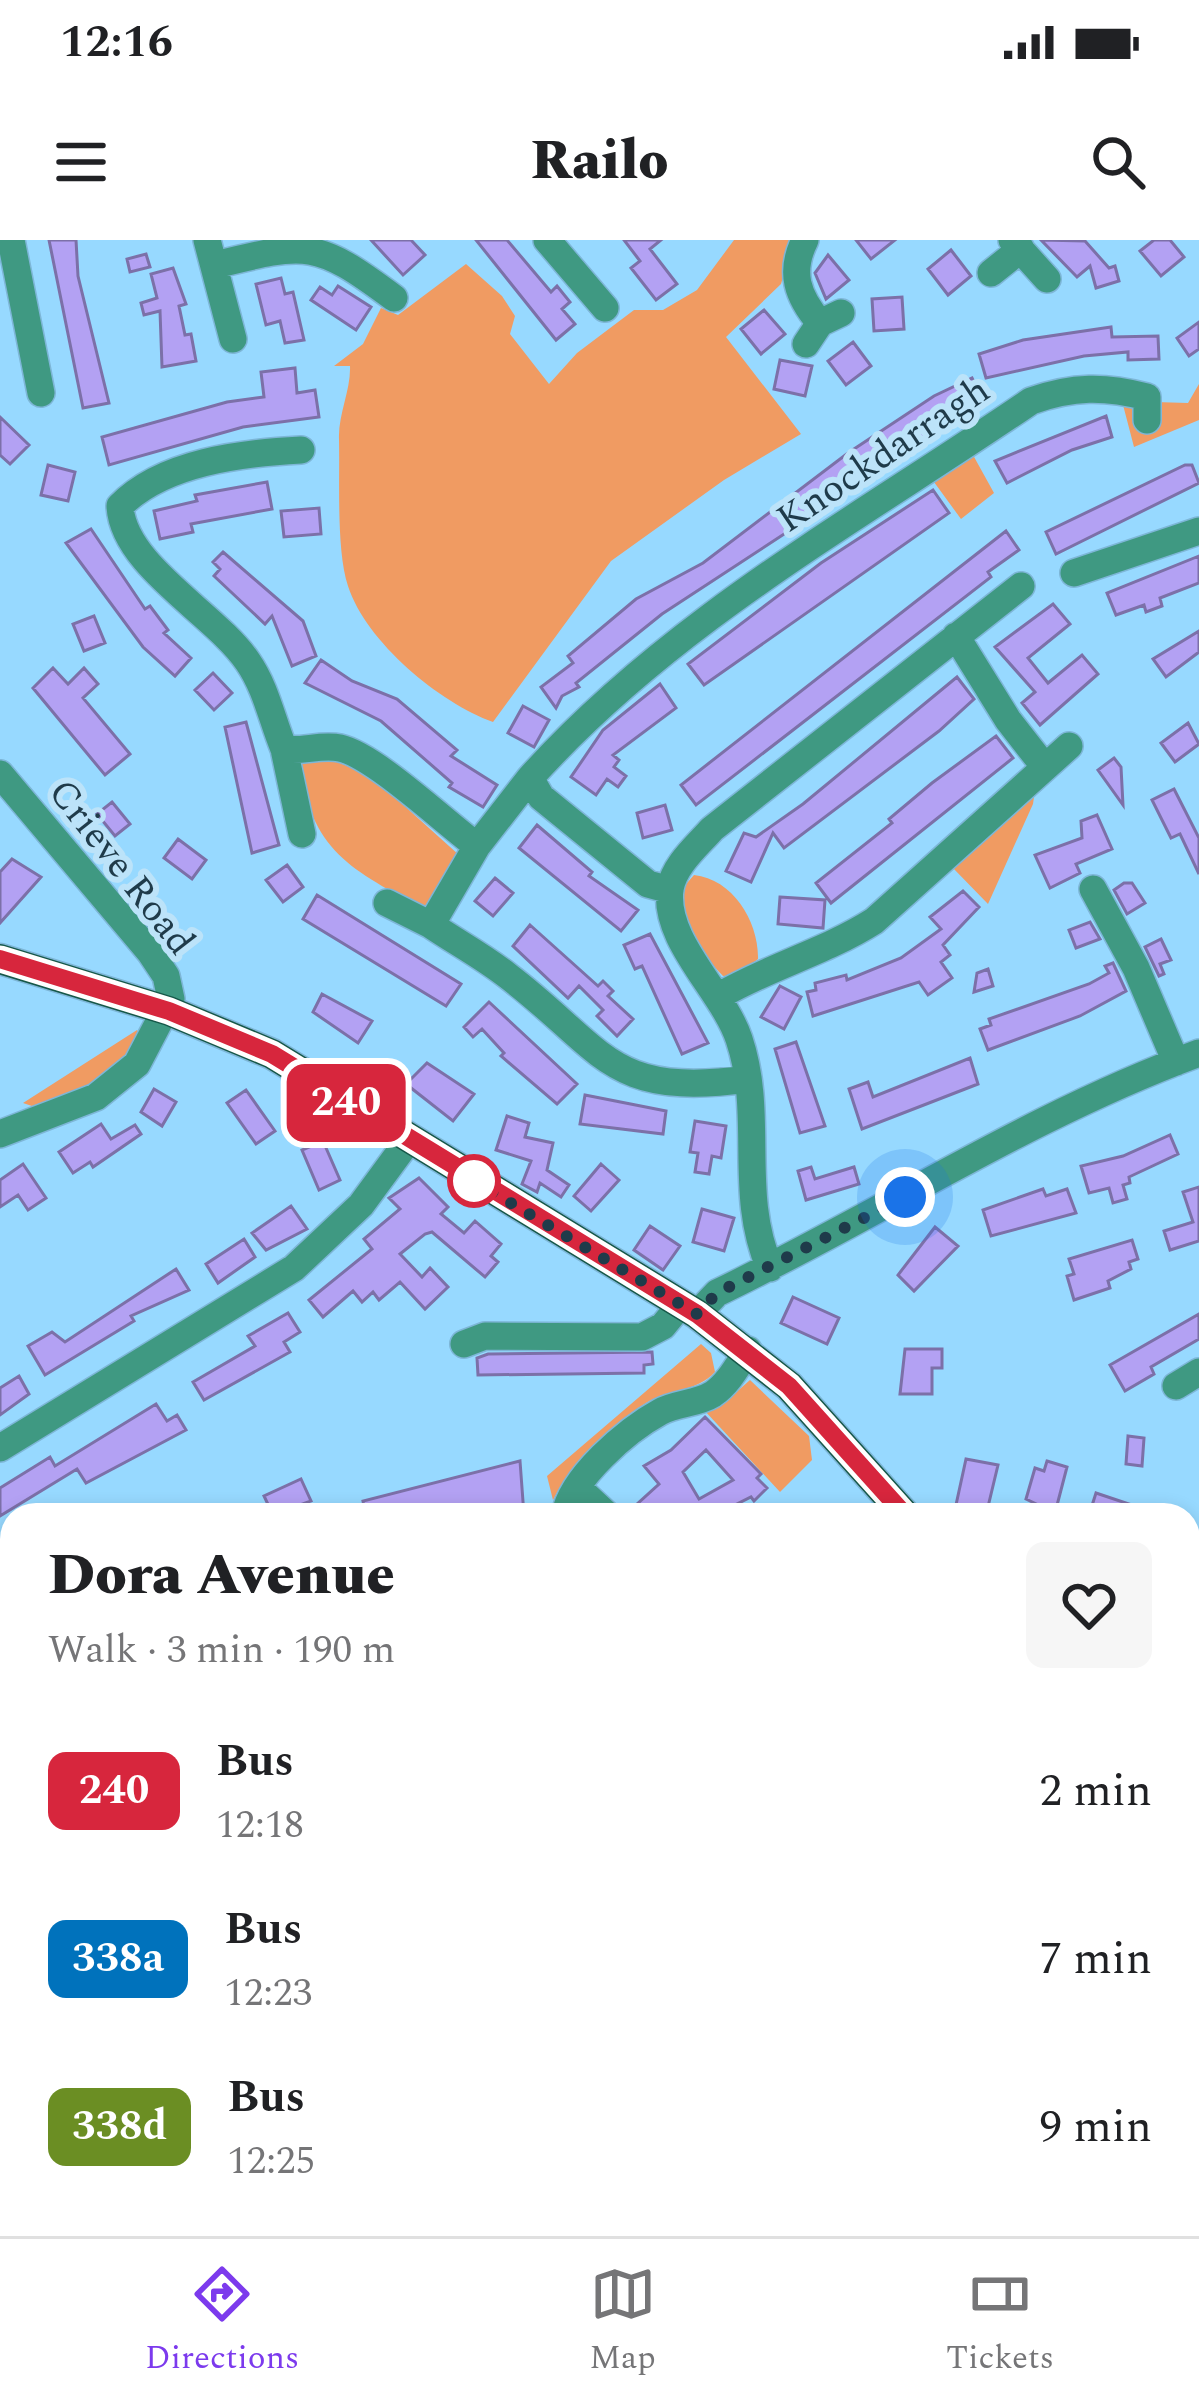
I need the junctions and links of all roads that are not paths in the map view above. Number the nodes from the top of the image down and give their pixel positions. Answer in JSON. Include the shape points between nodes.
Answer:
{"nodes":[{"id":1,"x":11,"y":240,"type":"edge"},
{"id":2,"x":547,"y":240,"type":"edge"},
{"id":3,"x":805,"y":240,"type":"edge"},
{"id":4,"x":1016,"y":245,"type":"edge"},
{"id":5,"x":211,"y":253,"type":"edge"},
{"id":6,"x":991,"y":273,"type":"dead end"},
{"id":7,"x":1048,"y":279,"type":"dead end"},
{"id":8,"x":394,"y":298,"type":"dead end"},
{"id":9,"x":605,"y":308,"type":"dead end"},
{"id":10,"x":822,"y":327,"type":"dead end"},
{"id":11,"x":232,"y":339,"type":"dead end"},
{"id":12,"x":41,"y":393,"type":"dead end"},
{"id":13,"x":1147,"y":420,"type":"dead end"},
{"id":14,"x":301,"y":449,"type":"dead end"},
{"id":15,"x":1199,"y":531,"type":"edge"},
{"id":16,"x":1074,"y":573,"type":"dead end"},
{"id":17,"x":1021,"y":586,"type":"dead end"},
{"id":18,"x":956,"y":636,"type":"junction"},
{"id":19,"x":658,"y":652,"type":"junction"},
{"id":20,"x":676,"y":675,"type":"dead end"},
{"id":21,"x":1069,"y":746,"type":"dead end"},
{"id":22,"x":284,"y":749,"type":"junction"},
{"id":23,"x":1044,"y":766,"type":"junction"},
{"id":24,"x":0,"y":774,"type":"edge"},
{"id":25,"x":530,"y":778,"type":"junction"},
{"id":26,"x":302,"y":834,"type":"dead end"},
{"id":27,"x":478,"y":846,"type":"junction"},
{"id":28,"x":670,"y":890,"type":"junction"},
{"id":29,"x":1093,"y":890,"type":"dead end"},
{"id":30,"x":387,"y":903,"type":"dead end"},
{"id":31,"x":430,"y":925,"type":"junction"},
{"id":32,"x":0,"y":959,"type":"edge"},
{"id":33,"x":721,"y":995,"type":"junction"},
{"id":34,"x":169,"y":1011,"type":"junction"},
{"id":35,"x":1188,"y":1057,"type":"edge"},
{"id":36,"x":748,"y":1079,"type":"junction"},
{"id":37,"x":0,"y":1134,"type":"edge"},
{"id":38,"x":408,"y":1141,"type":"junction"},
{"id":39,"x":770,"y":1268,"type":"junction"},
{"id":40,"x":689,"y":1309,"type":"junction"},
{"id":41,"x":464,"y":1344,"type":"dead end"},
{"id":42,"x":748,"y":1349,"type":"junction"},
{"id":43,"x":0,"y":1448,"type":"edge"},
{"id":44,"x":578,"y":1488,"type":"junction"},
{"id":45,"x":571,"y":1503,"type":"edge"},
{"id":46,"x":594,"y":1503,"type":"edge"},
{"id":47,"x":894,"y":1503,"type":"edge"}],
"edges":[{"from":1,"to":12,"type":"street"},
{"from":2,"to":9,"type":"street"},
{"from":3,"to":10,"type":"street","via":[[795,280]]},
{"from":4,"to":6,"type":"street"},
{"from":4,"to":7,"type":"street"},
{"from":5,"to":8,"type":"street","via":[[310,247]]},
{"from":5,"to":11,"type":"street"},
{"from":13,"to":19,"type":"street","name":"Knockdarragh","via":[[1148,397],[1108,386],[1031,400]]},
{"from":14,"to":22,"type":"street","via":[[203,464],[132,493],[120,506],[154,570],[250,665]]},
{"from":15,"to":16,"type":"street"},
{"from":17,"to":18,"type":"street"},
{"from":18,"to":23,"type":"street"},
{"from":18,"to":28,"type":"street","via":[[712,829],[679,866]]},
{"from":19,"to":20,"type":"street"},
{"from":19,"to":25,"type":"street","name":"Knockdarragh"},
{"from":21,"to":23,"type":"street"},
{"from":22,"to":26,"type":"street"},
{"from":22,"to":27,"type":"street","via":[[338,747],[373,760]]},
{"from":23,"to":33,"type":"street","via":[[874,921]]},
{"from":24,"to":34,"type":"street","name":"Crieve Road","via":[[150,952],[166,976]]},
{"from":25,"to":27,"type":"street","name":"Knockdarragh"},
{"from":25,"to":28,"type":"street","via":[[541,797],[648,884]]},
{"from":27,"to":31,"type":"street","name":"Knockdarragh"},
{"from":28,"to":33,"type":"street","via":[[690,958]]},
{"from":29,"to":35,"type":"street"},
{"from":30,"to":31,"type":"street"},
{"from":31,"to":36,"type":"street","via":[[509,976],[616,1070],[696,1086]]},
{"from":32,"to":34,"type":"main road"},
{"from":33,"to":36,"type":"street"},
{"from":34,"to":37,"type":"street","via":[[137,1064],[96,1097]]},
{"from":34,"to":38,"type":"main road","via":[[272,1054]]},
{"from":35,"to":39,"type":"street","via":[[1007,1138]]},
{"from":36,"to":39,"type":"street","via":[[748,1189]]},
{"from":38,"to":40,"type":"main road"},
{"from":38,"to":43,"type":"street","via":[[361,1205],[294,1268]]},
{"from":39,"to":40,"type":"street"},
{"from":40,"to":41,"type":"street","via":[[642,1337],[485,1336]]},
{"from":40,"to":42,"type":"main road"},
{"from":42,"to":44,"type":"street","via":[[725,1384],[641,1425]]},
{"from":42,"to":47,"type":"main road"},
{"from":44,"to":45,"type":"street"},
{"from":44,"to":46,"type":"street"}]}
